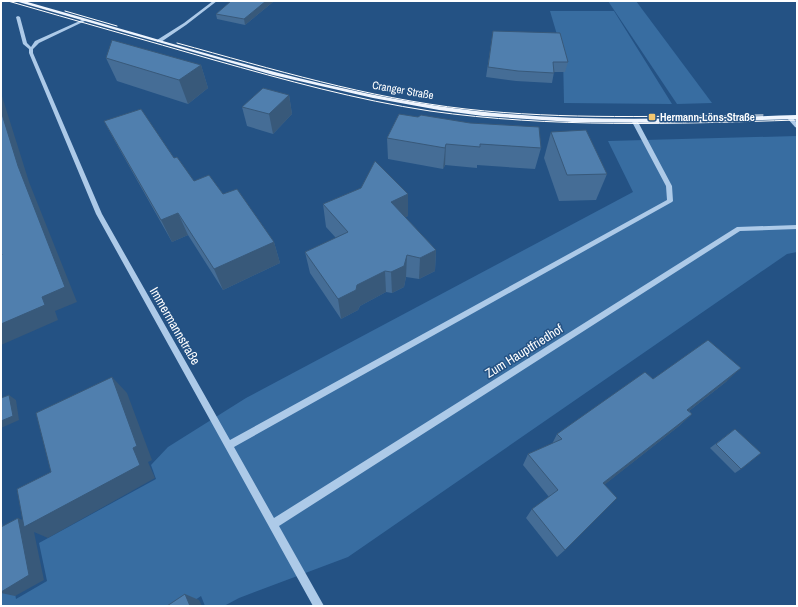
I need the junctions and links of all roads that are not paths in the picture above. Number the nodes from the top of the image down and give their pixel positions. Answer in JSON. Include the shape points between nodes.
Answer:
{"nodes":[{"id":1,"x":18,"y":1,"type":"edge"},
{"id":2,"x":215,"y":1,"type":"edge"},
{"id":3,"x":18,"y":17,"type":"dead end"},
{"id":4,"x":85,"y":20,"type":"junction"},
{"id":5,"x":159,"y":41,"type":"junction"},
{"id":6,"x":31,"y":49,"type":"junction"},
{"id":7,"x":794,"y":118,"type":"edge"},
{"id":8,"x":634,"y":120,"type":"junction"},
{"id":9,"x":797,"y":126,"type":"edge"},
{"id":10,"x":797,"y":226,"type":"edge"},
{"id":11,"x":229,"y":445,"type":"junction"},
{"id":12,"x":273,"y":524,"type":"junction"},
{"id":13,"x":318,"y":606,"type":"edge"}],
"edges":[{"from":1,"to":4,"type":"main road","name":"Cranger Straße"},
{"from":2,"to":5,"type":"street"},
{"from":3,"to":6,"type":"street","name":"Immermannstraße","via":[[25,44]]},
{"from":4,"to":5,"type":"main road","name":"Cranger Straße"},
{"from":4,"to":6,"type":"street","via":[[38,42]]},
{"from":5,"to":8,"type":"main road","name":"Cranger Straße","via":[[326,87],[432,107],[518,116]]},
{"from":6,"to":11,"type":"street","name":"Immermannstraße","via":[[98,214]]},
{"from":7,"to":8,"type":"main road","name":"Cranger Straße"},
{"from":7,"to":9,"type":"street"},
{"from":8,"to":11,"type":"street","via":[[669,186],[670,201]]},
{"from":10,"to":12,"type":"street","name":"Zum Hauptfriedhof","via":[[739,228]]},
{"from":11,"to":12,"type":"street","name":"Immermannstraße"},
{"from":12,"to":13,"type":"street","name":"Immermannstraße"}]}
